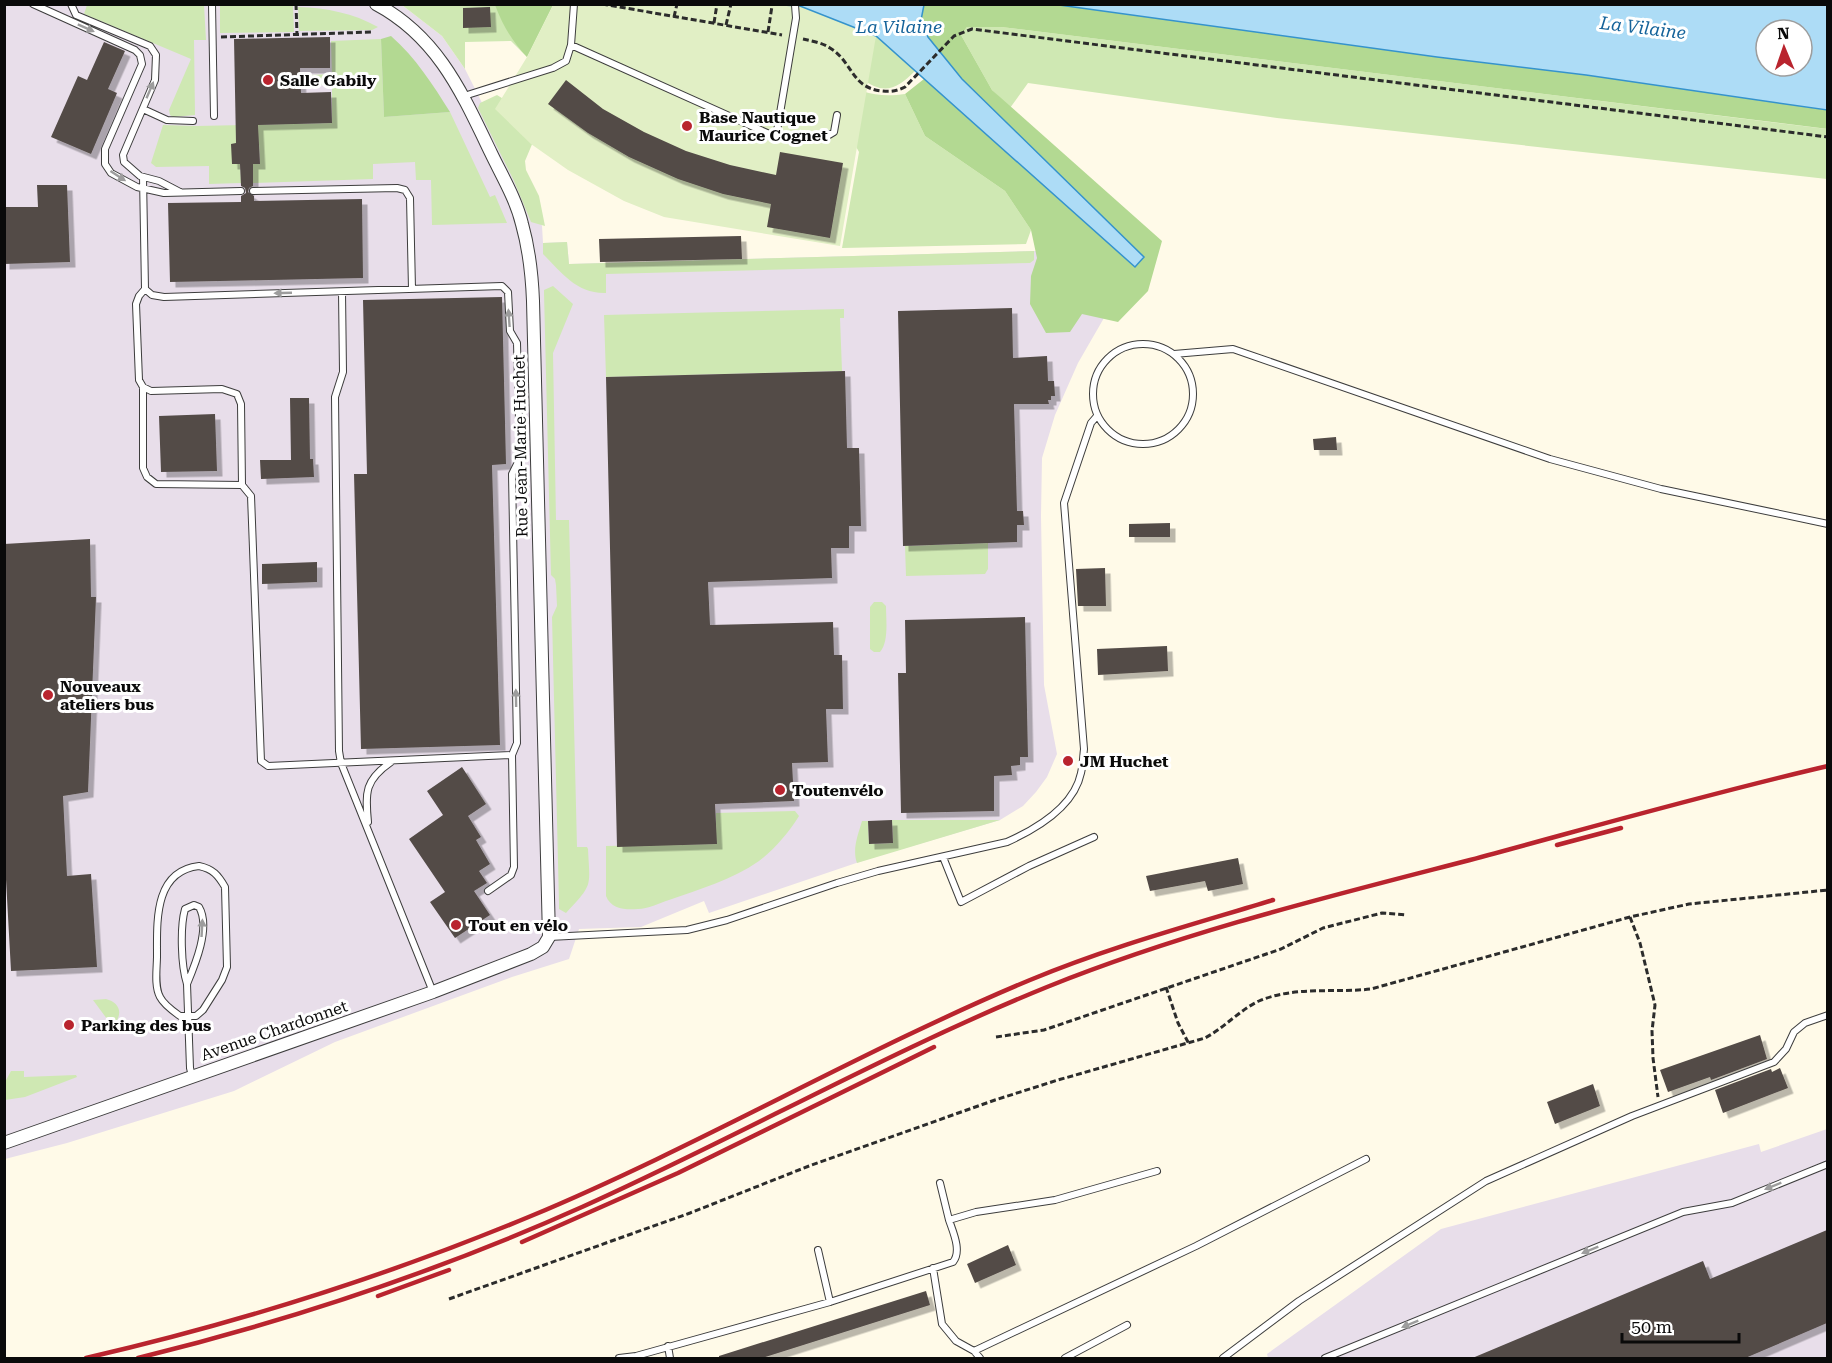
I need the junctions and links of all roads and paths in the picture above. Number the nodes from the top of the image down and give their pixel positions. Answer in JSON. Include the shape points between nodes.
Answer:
{"nodes":[{"id":1,"x":33,"y":4,"type":"edge"},
{"id":2,"x":71,"y":4,"type":"edge"},
{"id":3,"x":212,"y":4,"type":"edge"},
{"id":4,"x":296,"y":4,"type":"edge"},
{"id":5,"x":376,"y":4,"type":"edge"},
{"id":6,"x":574,"y":4,"type":"edge"},
{"id":7,"x":602,"y":4,"type":"edge"},
{"id":8,"x":635,"y":4,"type":"edge"},
{"id":9,"x":677,"y":4,"type":"edge"},
{"id":10,"x":717,"y":4,"type":"edge"},
{"id":11,"x":731,"y":4,"type":"edge"},
{"id":12,"x":795,"y":5,"type":"edge"},
{"id":13,"x":772,"y":6,"type":"edge"},
{"id":14,"x":633,"y":10,"type":"junction"},
{"id":15,"x":674,"y":17,"type":"junction"},
{"id":16,"x":714,"y":23,"type":"junction"},
{"id":17,"x":726,"y":25,"type":"junction"},
{"id":18,"x":372,"y":32,"type":"dead end"},
{"id":19,"x":768,"y":32,"type":"junction"},
{"id":20,"x":297,"y":34,"type":"junction"},
{"id":21,"x":213,"y":37,"type":"junction"},
{"id":22,"x":793,"y":37,"type":"junction"},
{"id":23,"x":571,"y":45,"type":"junction"},
{"id":24,"x":464,"y":96,"type":"junction"},
{"id":25,"x":143,"y":109,"type":"junction"},
{"id":26,"x":837,"y":115,"type":"dead end"},
{"id":27,"x":214,"y":116,"type":"dead end"},
{"id":28,"x":193,"y":121,"type":"dead end"},
{"id":29,"x":776,"y":137,"type":"junction"},
{"id":30,"x":1827,"y":137,"type":"edge"},
{"id":31,"x":143,"y":177,"type":"junction"},
{"id":32,"x":143,"y":188,"type":"junction"},
{"id":33,"x":254,"y":190,"type":"dead end"},
{"id":34,"x":241,"y":191,"type":"dead end"},
{"id":35,"x":181,"y":192,"type":"junction"},
{"id":36,"x":145,"y":289,"type":"junction"},
{"id":37,"x":412,"y":289,"type":"junction"},
{"id":38,"x":342,"y":292,"type":"junction"},
{"id":39,"x":1174,"y":354,"type":"junction"},
{"id":40,"x":144,"y":387,"type":"junction"},
{"id":41,"x":1097,"y":416,"type":"junction"},
{"id":42,"x":242,"y":485,"type":"junction"},
{"id":43,"x":1827,"y":524,"type":"edge"},
{"id":44,"x":512,"y":756,"type":"junction"},
{"id":45,"x":393,"y":761,"type":"junction"},
{"id":46,"x":341,"y":763,"type":"junction"},
{"id":47,"x":369,"y":831,"type":"junction"},
{"id":48,"x":1094,"y":837,"type":"dead end"},
{"id":49,"x":943,"y":857,"type":"junction"},
{"id":50,"x":1827,"y":890,"type":"edge"},
{"id":51,"x":488,"y":891,"type":"dead end"},
{"id":52,"x":1407,"y":915,"type":"dead end"},
{"id":53,"x":1630,"y":917,"type":"junction"},
{"id":54,"x":549,"y":938,"type":"junction"},
{"id":55,"x":187,"y":984,"type":"junction"},
{"id":56,"x":1166,"y":987,"type":"junction"},
{"id":57,"x":433,"y":992,"type":"junction"},
{"id":58,"x":1827,"y":1015,"type":"edge"},
{"id":59,"x":188,"y":1016,"type":"junction"},
{"id":60,"x":996,"y":1037,"type":"dead end"},
{"id":61,"x":1189,"y":1044,"type":"junction"},
{"id":62,"x":192,"y":1076,"type":"junction"},
{"id":63,"x":1660,"y":1105,"type":"junction"},
{"id":64,"x":4,"y":1143,"type":"edge"},
{"id":65,"x":1366,"y":1159,"type":"dead end"},
{"id":66,"x":1827,"y":1164,"type":"edge"},
{"id":67,"x":1157,"y":1171,"type":"dead end"},
{"id":68,"x":940,"y":1183,"type":"dead end"},
{"id":69,"x":949,"y":1220,"type":"junction"},
{"id":70,"x":818,"y":1250,"type":"dead end"},
{"id":71,"x":933,"y":1268,"type":"junction"},
{"id":72,"x":449,"y":1299,"type":"dead end"},
{"id":73,"x":830,"y":1302,"type":"junction"},
{"id":74,"x":1127,"y":1325,"type":"dead end"},
{"id":75,"x":668,"y":1346,"type":"junction"},
{"id":76,"x":974,"y":1351,"type":"junction"},
{"id":77,"x":619,"y":1359,"type":"edge"},
{"id":78,"x":670,"y":1359,"type":"edge"},
{"id":79,"x":980,"y":1359,"type":"edge"},
{"id":80,"x":1065,"y":1359,"type":"edge"},
{"id":81,"x":1223,"y":1359,"type":"edge"},
{"id":82,"x":1325,"y":1359,"type":"edge"}],
"edges":[{"from":1,"to":32,"type":"lane","one_way":true,"via":[[140,55],[142,64],[105,149],[105,164],[111,173]]},
{"from":25,"to":2,"type":"lane","one_way":true,"via":[[155,80],[156,55],[150,46],[76,15]]},
{"from":3,"to":21,"type":"lane"},
{"from":4,"to":20,"type":"path"},
{"from":5,"to":24,"type":"street","name":"Rue Jean-Marie Huchet","via":[[421,36]]},
{"from":6,"to":23,"type":"lane"},
{"from":7,"to":14,"type":"path"},
{"from":8,"to":14,"type":"path"},
{"from":9,"to":15,"type":"path"},
{"from":10,"to":16,"type":"path"},
{"from":11,"to":17,"type":"path"},
{"from":12,"to":22,"type":"lane"},
{"from":13,"to":19,"type":"path"},
{"from":14,"to":15,"type":"path"},
{"from":15,"to":16,"type":"path"},
{"from":16,"to":17,"type":"path"},
{"from":17,"to":19,"type":"path"},
{"from":18,"to":20,"type":"path"},
{"from":19,"to":22,"type":"path"},
{"from":20,"to":21,"type":"path"},
{"from":21,"to":27,"type":"lane"},
{"from":22,"to":29,"type":"lane"},
{"from":22,"to":30,"type":"path","via":[[830,48],[858,82],[870,90],[897,91],[910,83],[954,36],[972,29]]},
{"from":23,"to":24,"type":"lane","via":[[566,61],[553,68]]},
{"from":23,"to":29,"type":"lane"},
{"from":24,"to":54,"type":"street","name":"Rue Jean-Marie Huchet","via":[[518,208],[531,266]]},
{"from":25,"to":28,"type":"lane","via":[[167,120]]},
{"from":25,"to":31,"type":"lane","via":[[123,155],[124,162]]},
{"from":26,"to":29,"type":"lane","via":[[834,132],[824,138]]},
{"from":31,"to":32,"type":"lane"},
{"from":31,"to":35,"type":"lane"},
{"from":32,"to":35,"type":"lane"},
{"from":32,"to":36,"type":"lane"},
{"from":33,"to":37,"type":"lane","via":[[405,190],[410,198]]},
{"from":34,"to":35,"type":"lane"},
{"from":38,"to":36,"type":"lane","one_way":true,"via":[[164,297],[152,296]]},
{"from":36,"to":40,"type":"lane","via":[[136,304],[139,380]]},
{"from":37,"to":38,"type":"lane"},
{"from":44,"to":37,"type":"lane","one_way":true,"via":[[517,743],[512,474],[520,458],[518,343],[510,331],[508,292],[502,286]]},
{"from":38,"to":46,"type":"lane","via":[[343,372],[335,397]]},
{"from":39,"to":41,"type":"lane","via":[[1146,343],[1115,351],[1102,363],[1093,382]]},
{"from":39,"to":41,"type":"lane","via":[[1191,378],[1193,389],[1192,407],[1172,436],[1139,445],[1105,429]]},
{"from":39,"to":43,"type":"lane","via":[[1233,350],[1550,459],[1661,489]]},
{"from":40,"to":42,"type":"lane","via":[[151,391],[222,389],[237,394],[242,404]]},
{"from":40,"to":42,"type":"lane","via":[[143,468],[147,477],[156,484]]},
{"from":41,"to":49,"type":"lane","via":[[1091,423],[1064,503],[1084,749],[1081,775],[1064,805],[1024,834],[1007,842]]},
{"from":42,"to":46,"type":"lane","via":[[251,496],[261,761],[268,766]]},
{"from":44,"to":45,"type":"lane"},
{"from":44,"to":51,"type":"lane","via":[[514,867],[511,875]]},
{"from":45,"to":46,"type":"lane"},
{"from":45,"to":47,"type":"lane","via":[[376,772],[367,787]]},
{"from":46,"to":47,"type":"lane"},
{"from":47,"to":57,"type":"lane"},
{"from":48,"to":49,"type":"lane","via":[[961,902]]},
{"from":49,"to":54,"type":"lane","via":[[910,862],[687,930]]},
{"from":50,"to":53,"type":"path","via":[[1689,904]]},
{"from":52,"to":56,"type":"path","via":[[1382,913],[1323,928],[1281,949]]},
{"from":53,"to":61,"type":"path","via":[[1371,989],[1298,992],[1259,1001],[1222,1029]]},
{"from":53,"to":63,"type":"path","via":[[1655,1005],[1653,1058]]},
{"from":54,"to":57,"type":"street","name":"Avenue Chardonnet","via":[[531,954]]},
{"from":55,"to":55,"type":"lane","one_way":true,"via":[[201,952],[202,915],[194,904],[184,914],[183,965]]},
{"from":55,"to":59,"type":"lane"},
{"from":56,"to":60,"type":"path","via":[[1044,1030]]},
{"from":56,"to":61,"type":"path"},
{"from":57,"to":62,"type":"street","name":"Avenue Chardonnet"},
{"from":58,"to":63,"type":"lane","via":[[1794,1032],[1774,1062]]},
{"from":59,"to":59,"type":"lane","via":[[195,1016],[210,1002],[228,957],[225,887],[210,868],[199,866],[188,867],[172,877],[157,918],[160,998],[180,1016]]},
{"from":59,"to":62,"type":"lane"},
{"from":61,"to":72,"type":"path","via":[[995,1100]]},
{"from":62,"to":64,"type":"street","name":"Avenue Chardonnet"},
{"from":63,"to":81,"type":"lane","via":[[1486,1181],[1299,1301]]},
{"from":65,"to":76,"type":"lane","via":[[1196,1246]]},
{"from":66,"to":82,"type":"lane","one_way":true,"via":[[1732,1203],[1683,1212]]},
{"from":67,"to":69,"type":"lane","via":[[1055,1200]]},
{"from":68,"to":69,"type":"lane"},
{"from":69,"to":71,"type":"lane","via":[[956,1258]]},
{"from":70,"to":73,"type":"lane"},
{"from":71,"to":73,"type":"lane"},
{"from":71,"to":76,"type":"lane","via":[[942,1324],[956,1341]]},
{"from":73,"to":75,"type":"lane"},
{"from":74,"to":80,"type":"lane"},
{"from":75,"to":77,"type":"lane"},
{"from":75,"to":78,"type":"lane"},
{"from":76,"to":79,"type":"lane"}]}
